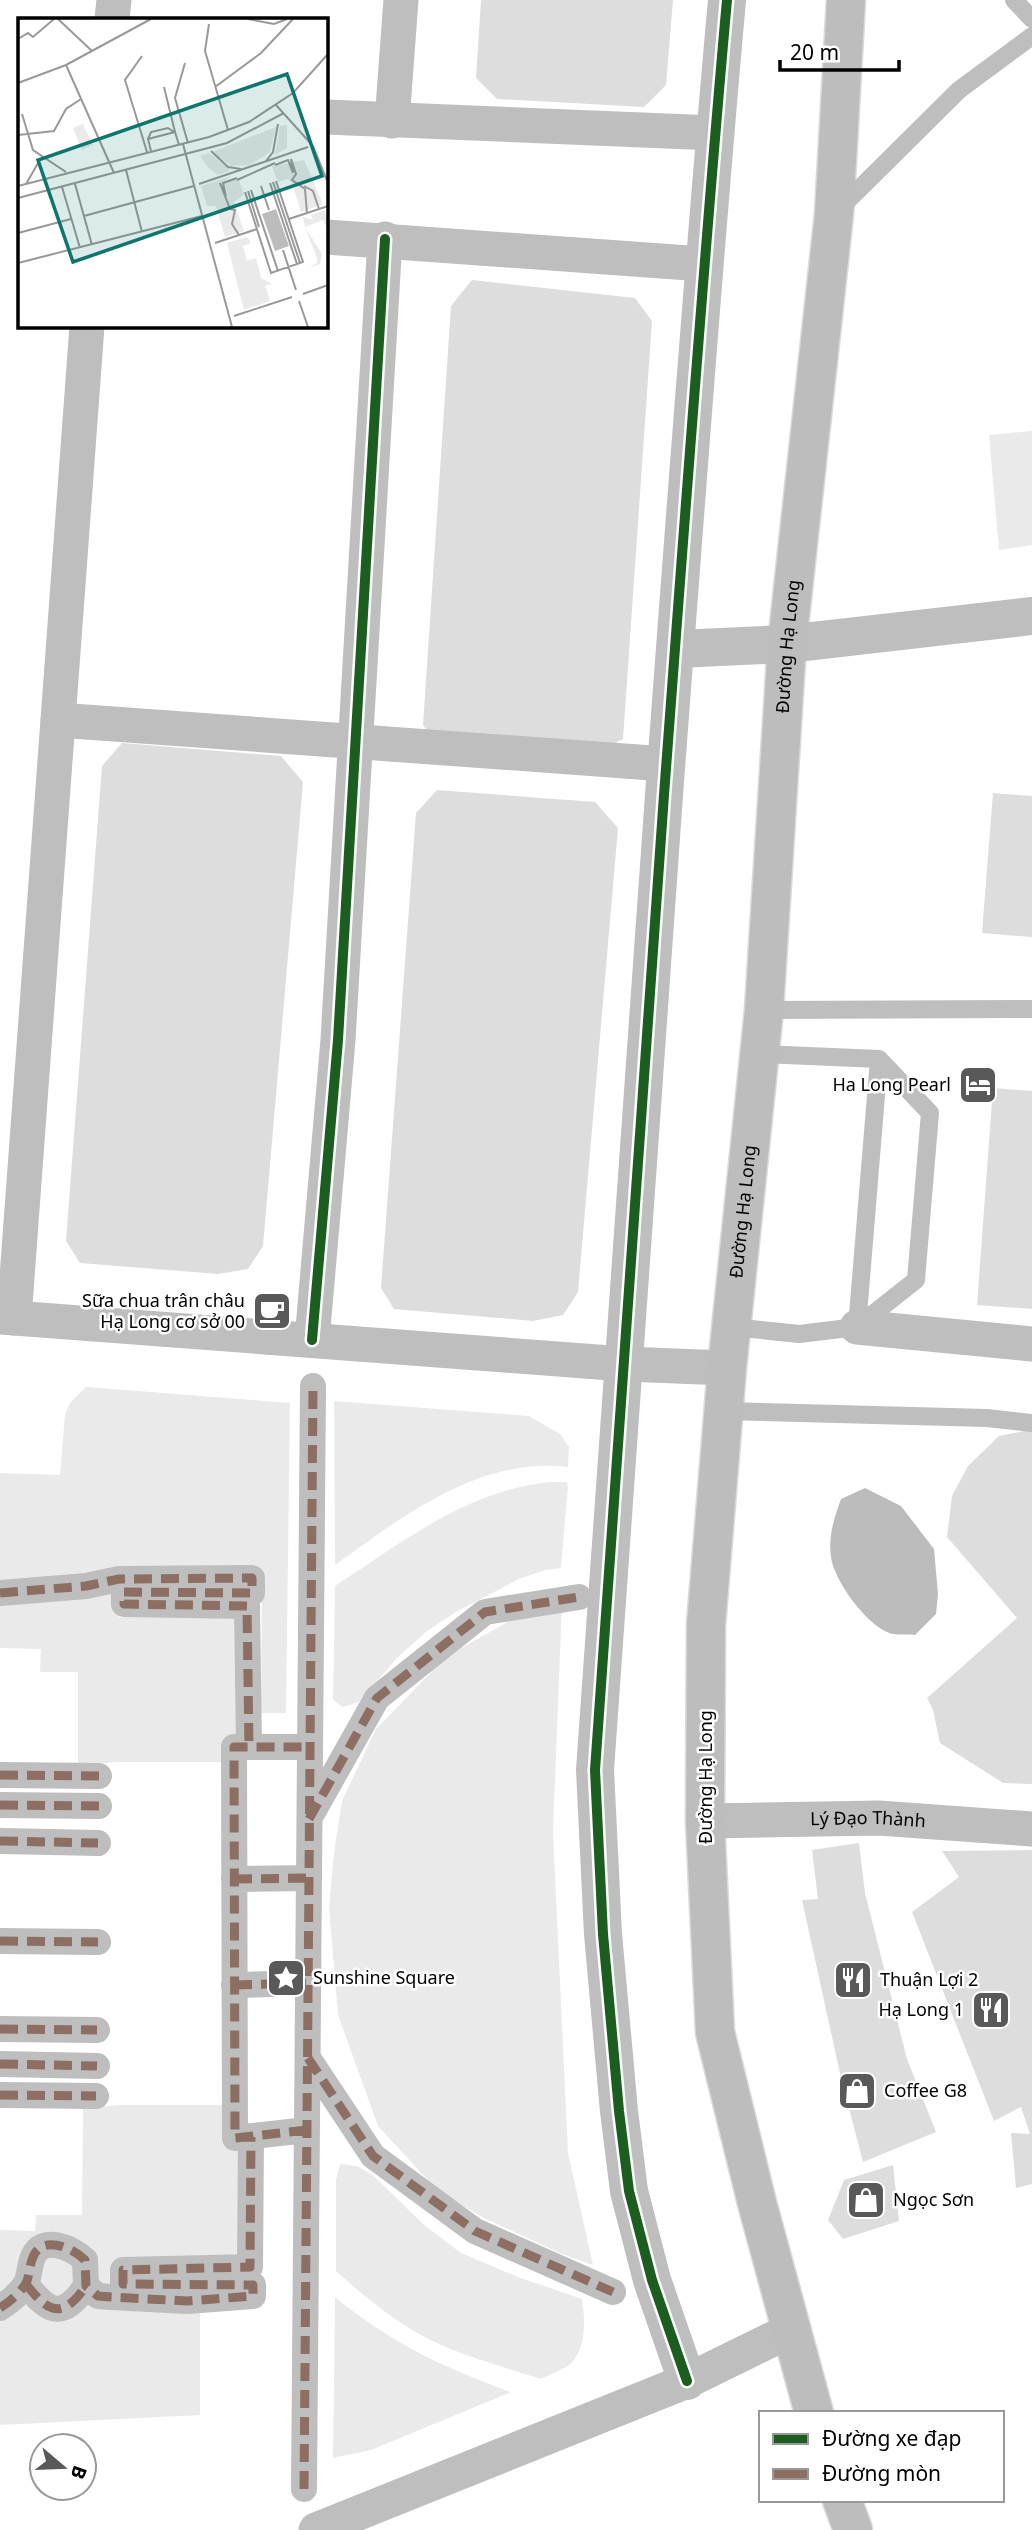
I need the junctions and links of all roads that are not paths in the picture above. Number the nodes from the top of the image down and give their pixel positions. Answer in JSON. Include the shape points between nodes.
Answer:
{"nodes":[{"id":1,"x":114,"y":0,"type":"edge"},
{"id":2,"x":401,"y":0,"type":"edge"},
{"id":3,"x":727,"y":0,"type":"edge"},
{"id":4,"x":846,"y":0,"type":"edge"},
{"id":5,"x":1014,"y":0,"type":"edge"},
{"id":6,"x":112,"y":18,"type":"edge"},
{"id":7,"x":1032,"y":19,"type":"edge"},
{"id":8,"x":1032,"y":36,"type":"edge"},
{"id":9,"x":327,"y":117,"type":"edge"},
{"id":10,"x":392,"y":121,"type":"junction"},
{"id":11,"x":715,"y":134,"type":"junction"},
{"id":12,"x":834,"y":214,"type":"junction"},
{"id":13,"x":327,"y":237,"type":"edge"},
{"id":14,"x":384,"y":239,"type":"junction"},
{"id":15,"x":703,"y":264,"type":"junction"},
{"id":16,"x":87,"y":327,"type":"edge"},
{"id":17,"x":1032,"y":616,"type":"edge"},
{"id":18,"x":788,"y":644,"type":"junction"},
{"id":19,"x":677,"y":649,"type":"junction"},
{"id":20,"x":58,"y":720,"type":"junction"},
{"id":21,"x":355,"y":741,"type":"junction"},
{"id":22,"x":666,"y":764,"type":"junction"},
{"id":23,"x":1032,"y":1009,"type":"edge"},
{"id":24,"x":764,"y":1010,"type":"junction"},
{"id":25,"x":760,"y":1054,"type":"junction"},
{"id":26,"x":879,"y":1059,"type":"junction"},
{"id":27,"x":7,"y":1317,"type":"edge"},
{"id":28,"x":733,"y":1327,"type":"junction"},
{"id":29,"x":857,"y":1327,"type":"junction"},
{"id":30,"x":312,"y":1340,"type":"junction"},
{"id":31,"x":1032,"y":1344,"type":"edge"},
{"id":32,"x":624,"y":1364,"type":"junction"},
{"id":33,"x":727,"y":1368,"type":"junction"},
{"id":34,"x":313,"y":1386,"type":"dead end"},
{"id":35,"x":723,"y":1412,"type":"junction"},
{"id":36,"x":1032,"y":1423,"type":"edge"},
{"id":37,"x":0,"y":1593,"type":"edge"},
{"id":38,"x":579,"y":1597,"type":"dead end"},
{"id":39,"x":249,"y":1747,"type":"junction"},
{"id":40,"x":310,"y":1747,"type":"junction"},
{"id":41,"x":0,"y":1775,"type":"edge"},
{"id":42,"x":99,"y":1776,"type":"dead end"},
{"id":43,"x":0,"y":1805,"type":"edge"},
{"id":44,"x":99,"y":1806,"type":"dead end"},
{"id":45,"x":309,"y":1819,"type":"junction"},
{"id":46,"x":705,"y":1821,"type":"junction"},
{"id":47,"x":1032,"y":1829,"type":"edge"},
{"id":48,"x":0,"y":1842,"type":"edge"},
{"id":49,"x":99,"y":1843,"type":"dead end"},
{"id":50,"x":309,"y":1878,"type":"junction"},
{"id":51,"x":234,"y":1879,"type":"junction"},
{"id":52,"x":0,"y":1941,"type":"edge"},
{"id":53,"x":98,"y":1942,"type":"dead end"},
{"id":54,"x":308,"y":1983,"type":"junction"},
{"id":55,"x":234,"y":1986,"type":"junction"},
{"id":56,"x":0,"y":2029,"type":"edge"},
{"id":57,"x":97,"y":2030,"type":"dead end"},
{"id":58,"x":308,"y":2058,"type":"junction"},
{"id":59,"x":0,"y":2064,"type":"edge"},
{"id":60,"x":97,"y":2066,"type":"dead end"},
{"id":61,"x":0,"y":2095,"type":"edge"},
{"id":62,"x":96,"y":2095,"type":"dead end"},
{"id":63,"x":307,"y":2130,"type":"junction"},
{"id":64,"x":251,"y":2137,"type":"junction"},
{"id":65,"x":26,"y":2284,"type":"junction"},
{"id":66,"x":86,"y":2286,"type":"junction"},
{"id":67,"x":613,"y":2292,"type":"dead end"},
{"id":68,"x":0,"y":2308,"type":"edge"},
{"id":69,"x":793,"y":2329,"type":"junction"},
{"id":70,"x":687,"y":2381,"type":"junction"},
{"id":71,"x":814,"y":2411,"type":"edge"},
{"id":72,"x":304,"y":2489,"type":"dead end"},
{"id":73,"x":843,"y":2502,"type":"edge"},
{"id":74,"x":316,"y":2530,"type":"edge"},
{"id":75,"x":853,"y":2530,"type":"edge"}],
"edges":[{"from":1,"to":6,"type":"street"},
{"from":2,"to":10,"type":"street"},
{"from":3,"to":11,"type":"street"},
{"from":4,"to":12,"type":"main road","name":"Đường Hạ Long"},
{"from":5,"to":7,"type":"lane"},
{"from":8,"to":12,"type":"lane","via":[[959,90]]},
{"from":9,"to":10,"type":"street"},
{"from":10,"to":11,"type":"street"},
{"from":11,"to":15,"type":"street"},
{"from":12,"to":18,"type":"main road","name":"Đường Hạ Long"},
{"from":13,"to":14,"type":"street"},
{"from":14,"to":15,"type":"street"},
{"from":14,"to":21,"type":"street"},
{"from":15,"to":19,"type":"street"},
{"from":16,"to":20,"type":"street"},
{"from":17,"to":18,"type":"street"},
{"from":18,"to":19,"type":"street"},
{"from":18,"to":24,"type":"main road","name":"Đường Hạ Long"},
{"from":19,"to":22,"type":"street"},
{"from":20,"to":21,"type":"street"},
{"from":20,"to":27,"type":"street"},
{"from":21,"to":22,"type":"street"},
{"from":21,"to":30,"type":"street","via":[[338,1040]]},
{"from":22,"to":32,"type":"street"},
{"from":23,"to":24,"type":"lane"},
{"from":24,"to":25,"type":"main road","name":"Đường Hạ Long"},
{"from":25,"to":26,"type":"lane"},
{"from":25,"to":28,"type":"main road","name":"Đường Hạ Long"},
{"from":26,"to":29,"type":"lane"},
{"from":26,"to":29,"type":"lane","via":[[930,1113],[929,1126],[916,1280]]},
{"from":27,"to":30,"type":"street"},
{"from":28,"to":29,"type":"lane","via":[[799,1334]]},
{"from":28,"to":33,"type":"main road","name":"Đường Hạ Long"},
{"from":29,"to":31,"type":"street"},
{"from":30,"to":32,"type":"street"},
{"from":32,"to":33,"type":"street"},
{"from":32,"to":70,"type":"street","via":[[595,1770],[603,1934],[629,2191],[652,2280]]},
{"from":33,"to":35,"type":"main road","name":"Đường Hạ Long"},
{"from":34,"to":40,"type":"street"},
{"from":35,"to":36,"type":"lane"},
{"from":35,"to":46,"type":"main road","name":"Đường Hạ Long","via":[[706,1625]]},
{"from":37,"to":39,"type":"street","via":[[119,1579],[252,1578],[253,1593],[124,1592],[124,1604],[247,1606]]},
{"from":38,"to":45,"type":"street","via":[[485,1612],[377,1698]]},
{"from":39,"to":40,"type":"street"},
{"from":39,"to":51,"type":"street","via":[[234,1746]]},
{"from":40,"to":45,"type":"street"},
{"from":41,"to":42,"type":"street"},
{"from":43,"to":44,"type":"street"},
{"from":45,"to":50,"type":"street"},
{"from":46,"to":47,"type":"street","name":"Lý Đạo Thành","via":[[880,1818]]},
{"from":46,"to":69,"type":"main road","name":"Đường Hạ Long","via":[[715,2032]]},
{"from":48,"to":49,"type":"street"},
{"from":50,"to":51,"type":"street"},
{"from":50,"to":54,"type":"street"},
{"from":51,"to":55,"type":"street"},
{"from":52,"to":53,"type":"street"},
{"from":54,"to":55,"type":"street"},
{"from":54,"to":58,"type":"street"},
{"from":55,"to":64,"type":"street","via":[[235,2138]]},
{"from":56,"to":57,"type":"street"},
{"from":58,"to":63,"type":"street"},
{"from":58,"to":67,"type":"street","via":[[373,2156],[475,2231]]},
{"from":59,"to":60,"type":"street"},
{"from":61,"to":62,"type":"street"},
{"from":63,"to":64,"type":"street"},
{"from":63,"to":72,"type":"street"},
{"from":64,"to":66,"type":"street","via":[[250,2267],[122,2270],[123,2284],[253,2285],[253,2297],[187,2301],[111,2297],[98,2296]]},
{"from":65,"to":66,"type":"street","via":[[38,2300],[59,2310]]},
{"from":65,"to":66,"type":"street","via":[[33,2254],[41,2247],[58,2244],[75,2250],[85,2260]]},
{"from":65,"to":68,"type":"street"},
{"from":69,"to":70,"type":"street"},
{"from":69,"to":71,"type":"main road","name":"Đường Hạ Long"},
{"from":70,"to":74,"type":"street"},
{"from":73,"to":75,"type":"main road"}]}
